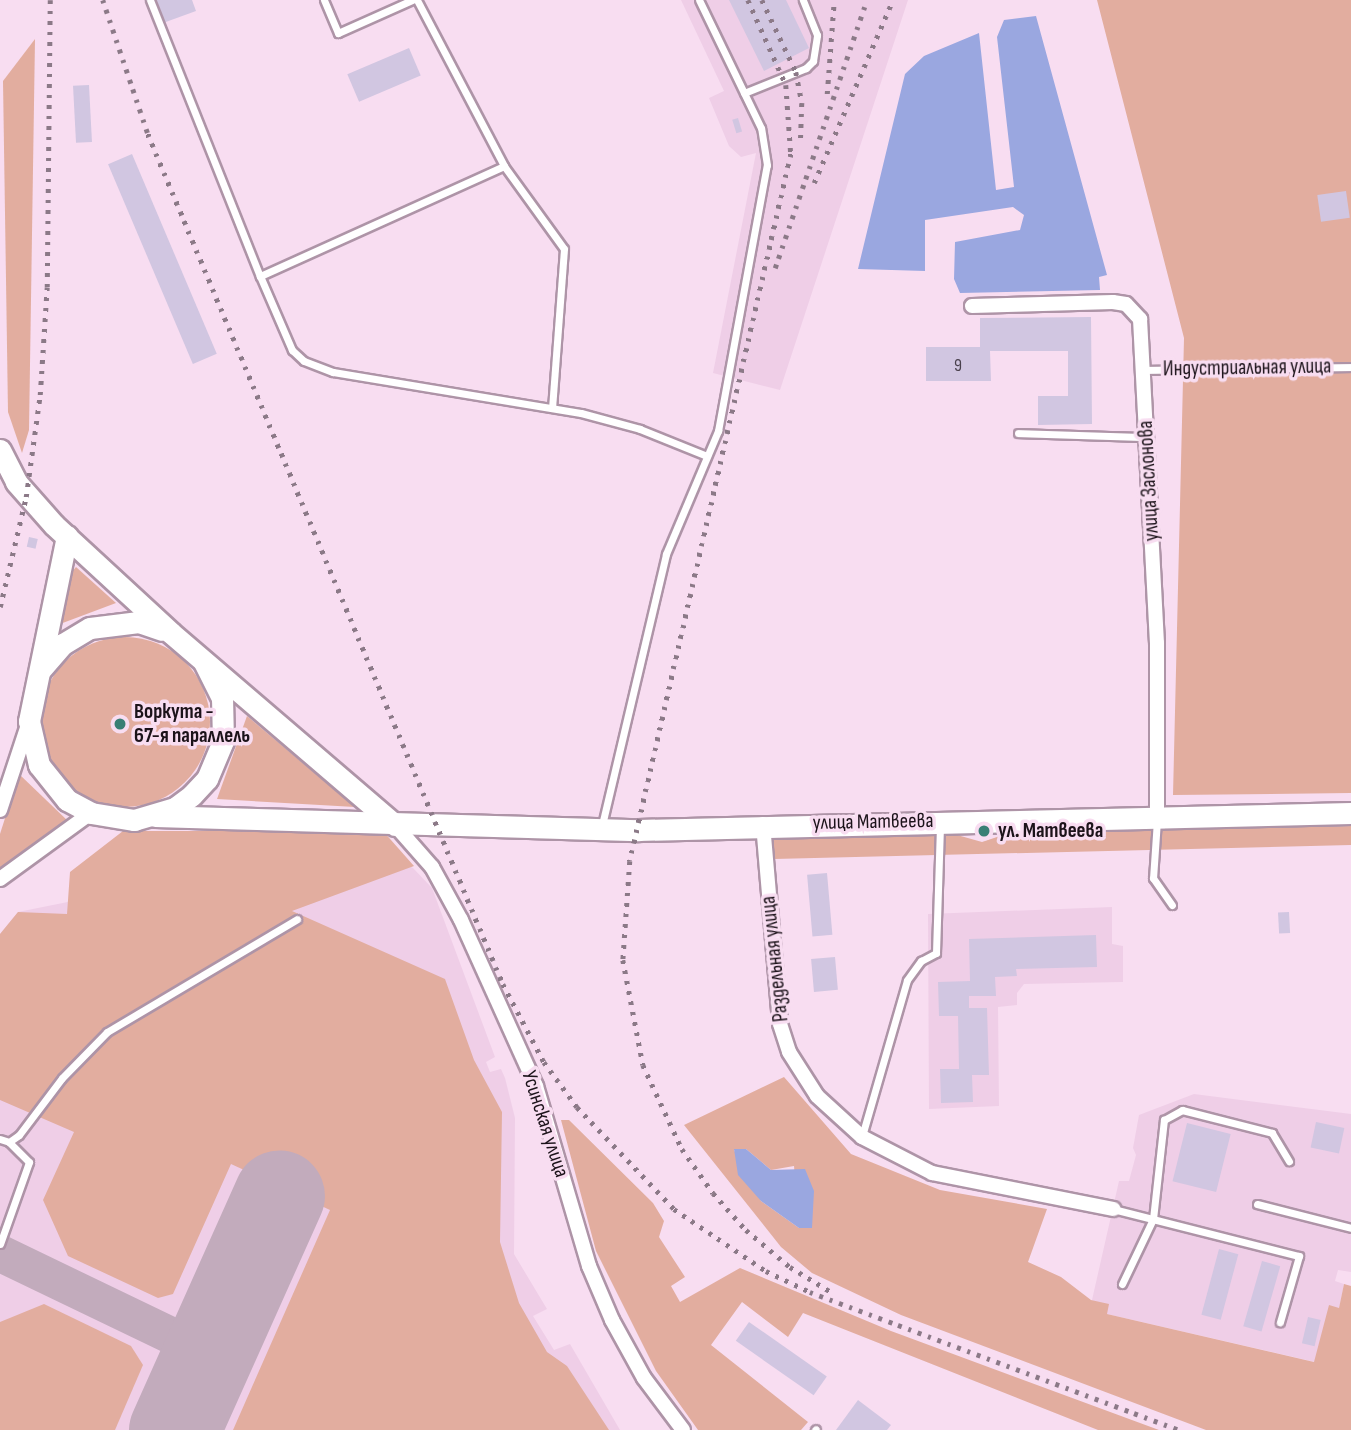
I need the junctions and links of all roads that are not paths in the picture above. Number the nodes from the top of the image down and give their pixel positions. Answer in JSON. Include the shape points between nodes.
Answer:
{"nodes":[{"id":1,"x":150,"y":0,"type":"edge"},
{"id":2,"x":324,"y":0,"type":"edge"},
{"id":3,"x":412,"y":0,"type":"edge"},
{"id":4,"x":417,"y":0,"type":"edge"},
{"id":5,"x":699,"y":0,"type":"edge"},
{"id":6,"x":803,"y":0,"type":"edge"},
{"id":7,"x":744,"y":93,"type":"junction"},
{"id":8,"x":504,"y":166,"type":"junction"},
{"id":9,"x":260,"y":276,"type":"junction"},
{"id":10,"x":972,"y":306,"type":"dead end"},
{"id":11,"x":1351,"y":367,"type":"edge"},
{"id":12,"x":1144,"y":370,"type":"junction"},
{"id":13,"x":552,"y":408,"type":"junction"},
{"id":14,"x":1018,"y":433,"type":"dead end"},
{"id":15,"x":1146,"y":437,"type":"junction"},
{"id":16,"x":0,"y":450,"type":"edge"},
{"id":17,"x":707,"y":456,"type":"junction"},
{"id":18,"x":67,"y":536,"type":"junction"},
{"id":19,"x":171,"y":633,"type":"junction"},
{"id":20,"x":204,"y":662,"type":"junction"},
{"id":21,"x":38,"y":674,"type":"junction"},
{"id":22,"x":29,"y":721,"type":"junction"},
{"id":23,"x":0,"y":810,"type":"edge"},
{"id":24,"x":91,"y":813,"type":"junction"},
{"id":25,"x":1351,"y":813,"type":"edge"},
{"id":26,"x":155,"y":816,"type":"junction"},
{"id":27,"x":1157,"y":819,"type":"junction"},
{"id":28,"x":940,"y":821,"type":"junction"},
{"id":29,"x":763,"y":824,"type":"junction"},
{"id":30,"x":395,"y":825,"type":"junction"},
{"id":31,"x":601,"y":829,"type":"junction"},
{"id":32,"x":0,"y":879,"type":"edge"},
{"id":33,"x":1172,"y":905,"type":"dead end"},
{"id":34,"x":297,"y":919,"type":"dead end"},
{"id":35,"x":862,"y":1137,"type":"junction"},
{"id":36,"x":0,"y":1139,"type":"edge"},
{"id":37,"x":9,"y":1142,"type":"junction"},
{"id":38,"x":1289,"y":1161,"type":"dead end"},
{"id":39,"x":1257,"y":1204,"type":"dead end"},
{"id":40,"x":1112,"y":1209,"type":"joint"},
{"id":41,"x":1153,"y":1219,"type":"junction"},
{"id":42,"x":1351,"y":1228,"type":"edge"},
{"id":43,"x":0,"y":1244,"type":"edge"},
{"id":44,"x":1122,"y":1284,"type":"dead end"},
{"id":45,"x":1280,"y":1322,"type":"dead end"},
{"id":46,"x":682,"y":1430,"type":"edge"}],
"edges":[{"from":1,"to":9,"type":"lane"},
{"from":2,"to":3,"type":"lane","via":[[338,33]]},
{"from":4,"to":8,"type":"lane"},
{"from":5,"to":7,"type":"lane"},
{"from":6,"to":7,"type":"lane","via":[[817,36],[813,61]]},
{"from":7,"to":17,"type":"lane","via":[[765,141],[767,165],[725,406]]},
{"from":8,"to":9,"type":"lane"},
{"from":8,"to":13,"type":"lane","via":[[564,248]]},
{"from":9,"to":13,"type":"lane","via":[[292,350],[319,368]]},
{"from":10,"to":12,"type":"street","name":"улица Заслонова","via":[[1126,304],[1143,328]]},
{"from":11,"to":12,"type":"lane","name":"Индустриальная улица"},
{"from":12,"to":15,"type":"street","name":"улица Заслонова"},
{"from":13,"to":17,"type":"lane","via":[[640,429]]},
{"from":14,"to":15,"type":"lane"},
{"from":15,"to":27,"type":"street","name":"улица Заслонова","via":[[1157,643]]},
{"from":16,"to":18,"type":"street","via":[[26,497]]},
{"from":17,"to":31,"type":"lane","via":[[666,554]]},
{"from":18,"to":19,"type":"street"},
{"from":18,"to":21,"type":"street"},
{"from":19,"to":20,"type":"street"},
{"from":19,"to":21,"type":"street","via":[[139,622],[90,628],[63,644]]},
{"from":20,"to":26,"type":"street","via":[[222,698],[223,741],[217,761],[192,795]]},
{"from":20,"to":30,"type":"street"},
{"from":21,"to":22,"type":"street"},
{"from":22,"to":23,"type":"street"},
{"from":22,"to":24,"type":"street","via":[[39,765],[51,785]]},
{"from":24,"to":26,"type":"street","via":[[134,820]]},
{"from":24,"to":32,"type":"street"},
{"from":25,"to":27,"type":"street","name":"улица Матвеева"},
{"from":26,"to":30,"type":"street","name":"улица Матвеева"},
{"from":27,"to":28,"type":"street","name":"улица Матвеева"},
{"from":27,"to":33,"type":"lane","via":[[1153,878]]},
{"from":28,"to":29,"type":"street","name":"улица Матвеева"},
{"from":28,"to":35,"type":"lane","via":[[936,953],[921,961],[906,980]]},
{"from":29,"to":31,"type":"street","name":"улица Матвеева"},
{"from":29,"to":35,"type":"street","name":"Раздельная улица","via":[[776,992],[789,1052],[817,1096]]},
{"from":30,"to":31,"type":"street","name":"улица Матвеева"},
{"from":30,"to":46,"type":"street","name":"Усинская улица","via":[[432,867],[461,920],[536,1086],[603,1298],[644,1378]]},
{"from":34,"to":37,"type":"lane","via":[[107,1032]]},
{"from":35,"to":40,"type":"street","name":"Раздельная улица","via":[[904,1162],[943,1177]]},
{"from":36,"to":37,"type":"lane"},
{"from":37,"to":43,"type":"lane","via":[[29,1162]]},
{"from":38,"to":41,"type":"lane","via":[[1272,1133],[1182,1110],[1164,1120]]},
{"from":39,"to":42,"type":"lane"},
{"from":40,"to":41,"type":"lane"},
{"from":41,"to":44,"type":"lane"},
{"from":41,"to":45,"type":"lane","via":[[1299,1256]]}]}
